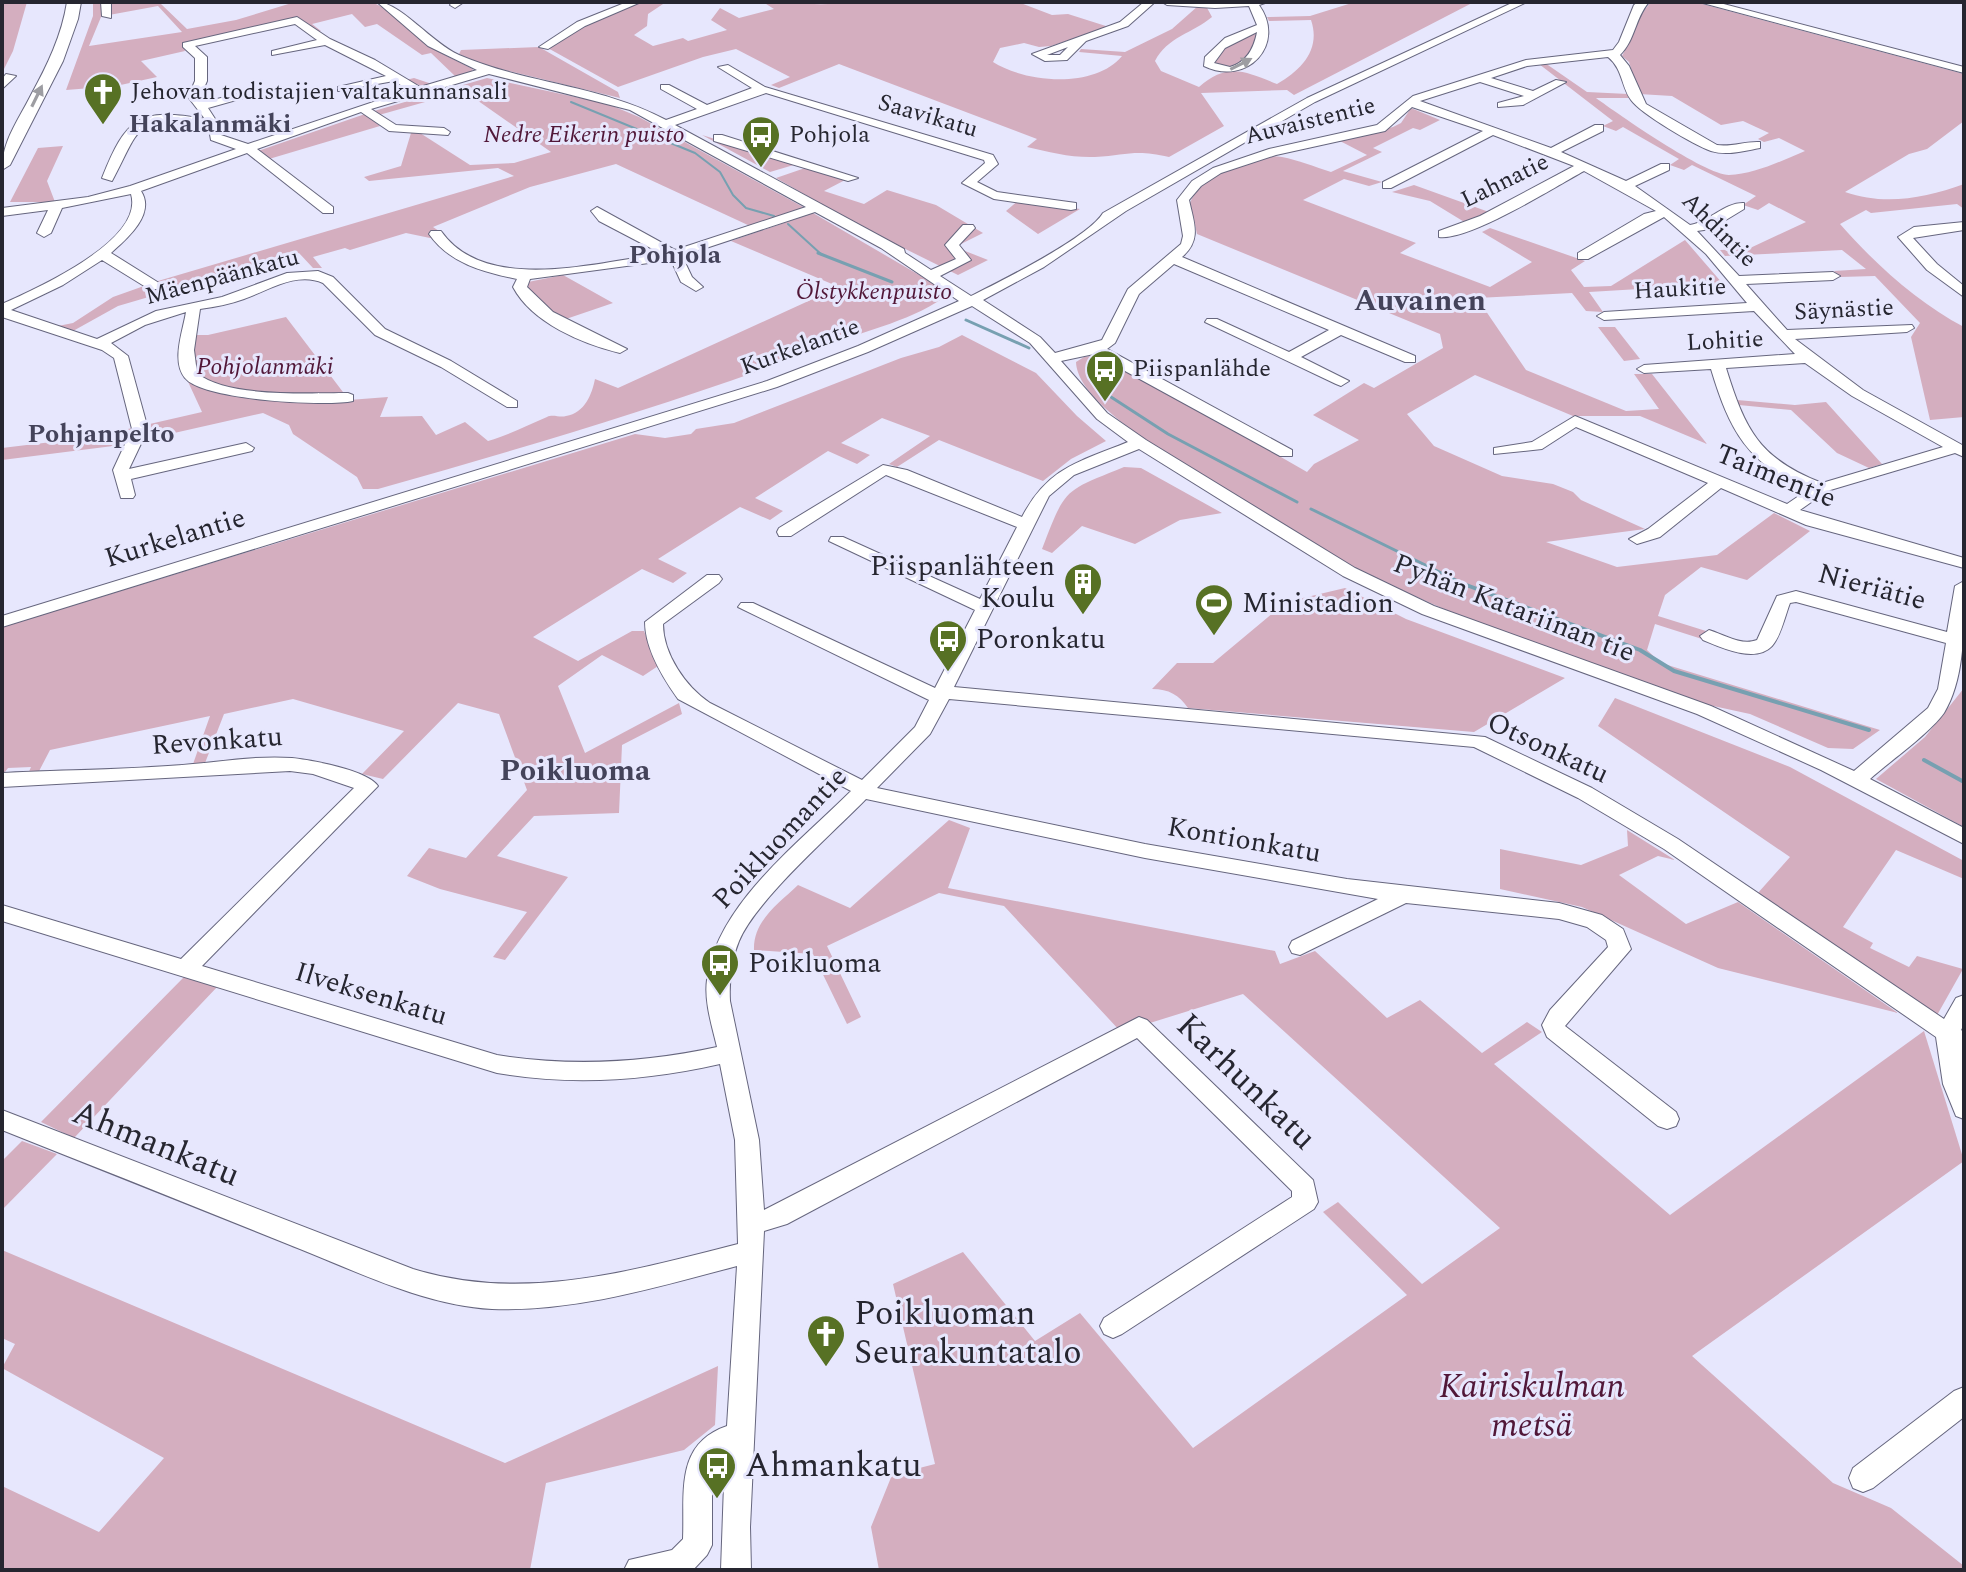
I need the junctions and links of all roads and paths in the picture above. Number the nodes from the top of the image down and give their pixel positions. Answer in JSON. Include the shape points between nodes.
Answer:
{"nodes":[{"id":1,"x":74,"y":2,"type":"edge"},
{"id":2,"x":106,"y":2,"type":"edge"},
{"id":3,"x":382,"y":2,"type":"edge"},
{"id":4,"x":636,"y":2,"type":"edge"},
{"id":5,"x":1150,"y":2,"type":"edge"},
{"id":6,"x":1167,"y":2,"type":"edge"},
{"id":7,"x":1266,"y":2,"type":"edge"},
{"id":8,"x":1522,"y":2,"type":"edge"},
{"id":9,"x":1644,"y":2,"type":"edge"},
{"id":10,"x":1704,"y":2,"type":"edge"},
{"id":11,"x":1252,"y":3,"type":"edge"},
{"id":12,"x":107,"y":16,"type":"dead end"},
{"id":13,"x":1261,"y":27,"type":"junction"},
{"id":14,"x":326,"y":41,"type":"junction"},
{"id":15,"x":1081,"y":41,"type":"dead end"},
{"id":16,"x":544,"y":47,"type":"dead end"},
{"id":17,"x":276,"y":53,"type":"dead end"},
{"id":18,"x":1612,"y":55,"type":"junction"},
{"id":19,"x":724,"y":67,"type":"dead end"},
{"id":20,"x":489,"y":70,"type":"junction"},
{"id":21,"x":1964,"y":70,"type":"edge"},
{"id":22,"x":395,"y":77,"type":"junction"},
{"id":23,"x":1480,"y":78,"type":"junction"},
{"id":24,"x":1560,"y":82,"type":"dead end"},
{"id":25,"x":665,"y":87,"type":"dead end"},
{"id":26,"x":342,"y":89,"type":"dead end"},
{"id":27,"x":761,"y":89,"type":"junction"},
{"id":28,"x":419,"y":91,"type":"junction"},
{"id":29,"x":259,"y":92,"type":"dead end"},
{"id":30,"x":1534,"y":95,"type":"junction"},
{"id":31,"x":1406,"y":103,"type":"junction"},
{"id":32,"x":1502,"y":105,"type":"dead end"},
{"id":33,"x":200,"y":107,"type":"junction"},
{"id":34,"x":362,"y":108,"type":"junction"},
{"id":35,"x":706,"y":109,"type":"junction"},
{"id":36,"x":210,"y":124,"type":"junction"},
{"id":37,"x":667,"y":124,"type":"junction"},
{"id":38,"x":1599,"y":128,"type":"dead end"},
{"id":39,"x":1493,"y":130,"type":"junction"},
{"id":40,"x":444,"y":132,"type":"dead end"},
{"id":41,"x":718,"y":138,"type":"dead end"},
{"id":42,"x":1756,"y":145,"type":"dead end"},
{"id":43,"x":249,"y":149,"type":"junction"},
{"id":44,"x":1552,"y":152,"type":"junction"},
{"id":45,"x":806,"y":164,"type":"junction"},
{"id":46,"x":2,"y":165,"type":"edge"},
{"id":47,"x":1584,"y":166,"type":"junction"},
{"id":48,"x":1665,"y":167,"type":"dead end"},
{"id":49,"x":108,"y":178,"type":"dead end"},
{"id":50,"x":765,"y":178,"type":"junction"},
{"id":51,"x":852,"y":178,"type":"dead end"},
{"id":52,"x":1387,"y":185,"type":"dead end"},
{"id":53,"x":1626,"y":186,"type":"junction"},
{"id":54,"x":134,"y":189,"type":"junction"},
{"id":55,"x":1071,"y":206,"type":"dead end"},
{"id":56,"x":1739,"y":206,"type":"dead end"},
{"id":57,"x":56,"y":207,"type":"junction"},
{"id":58,"x":817,"y":207,"type":"junction"},
{"id":59,"x":328,"y":210,"type":"dead end"},
{"id":60,"x":597,"y":211,"type":"dead end"},
{"id":61,"x":2,"y":212,"type":"edge"},
{"id":62,"x":1666,"y":212,"type":"junction"},
{"id":63,"x":1964,"y":226,"type":"edge"},
{"id":64,"x":968,"y":228,"type":"dead end"},
{"id":65,"x":1687,"y":229,"type":"junction"},
{"id":66,"x":44,"y":233,"type":"dead end"},
{"id":67,"x":436,"y":234,"type":"dead end"},
{"id":68,"x":1444,"y":234,"type":"dead end"},
{"id":69,"x":101,"y":253,"type":"junction"},
{"id":70,"x":675,"y":255,"type":"junction"},
{"id":71,"x":1583,"y":256,"type":"dead end"},
{"id":72,"x":1175,"y":259,"type":"junction"},
{"id":73,"x":935,"y":274,"type":"junction"},
{"id":74,"x":525,"y":276,"type":"junction"},
{"id":75,"x":1833,"y":276,"type":"dead end"},
{"id":76,"x":1734,"y":280,"type":"junction"},
{"id":77,"x":154,"y":286,"type":"dead end"},
{"id":78,"x":696,"y":287,"type":"dead end"},
{"id":79,"x":1964,"y":293,"type":"edge"},
{"id":80,"x":973,"y":296,"type":"junction"},
{"id":81,"x":193,"y":306,"type":"junction"},
{"id":82,"x":1758,"y":307,"type":"junction"},
{"id":83,"x":2,"y":311,"type":"edge"},
{"id":84,"x":1604,"y":316,"type":"dead end"},
{"id":85,"x":1212,"y":322,"type":"dead end"},
{"id":86,"x":1907,"y":328,"type":"dead end"},
{"id":87,"x":1341,"y":329,"type":"junction"},
{"id":88,"x":1783,"y":335,"type":"junction"},
{"id":89,"x":98,"y":345,"type":"junction"},
{"id":90,"x":620,"y":349,"type":"dead end"},
{"id":91,"x":1096,"y":349,"type":"junction"},
{"id":92,"x":1058,"y":357,"type":"junction"},
{"id":93,"x":1290,"y":357,"type":"junction"},
{"id":94,"x":1809,"y":358,"type":"junction"},
{"id":95,"x":1410,"y":359,"type":"dead end"},
{"id":96,"x":1718,"y":366,"type":"junction"},
{"id":97,"x":1644,"y":369,"type":"dead end"},
{"id":98,"x":1341,"y":381,"type":"dead end"},
{"id":99,"x":348,"y":398,"type":"dead end"},
{"id":100,"x":512,"y":404,"type":"dead end"},
{"id":101,"x":1140,"y":443,"type":"junction"},
{"id":102,"x":246,"y":448,"type":"dead end"},
{"id":103,"x":1960,"y":450,"type":"edge"},
{"id":104,"x":1500,"y":451,"type":"dead end"},
{"id":105,"x":1286,"y":453,"type":"dead end"},
{"id":106,"x":121,"y":476,"type":"junction"},
{"id":107,"x":1719,"y":482,"type":"junction"},
{"id":108,"x":1821,"y":488,"type":"junction"},
{"id":109,"x":127,"y":495,"type":"dead end"},
{"id":110,"x":364,"y":508,"type":"junction"},
{"id":111,"x":1788,"y":511,"type":"junction"},
{"id":112,"x":1025,"y":524,"type":"junction"},
{"id":113,"x":785,"y":532,"type":"dead end"},
{"id":114,"x":1637,"y":539,"type":"dead end"},
{"id":115,"x":837,"y":541,"type":"dead end"},
{"id":116,"x":1964,"y":563,"type":"edge"},
{"id":117,"x":713,"y":579,"type":"dead end"},
{"id":118,"x":1964,"y":586,"type":"edge"},
{"id":119,"x":747,"y":607,"type":"dead end"},
{"id":120,"x":983,"y":607,"type":"junction"},
{"id":121,"x":2,"y":610,"type":"edge"},
{"id":122,"x":2,"y":622,"type":"edge"},
{"id":123,"x":1709,"y":636,"type":"dead end"},
{"id":124,"x":1957,"y":640,"type":"junction"},
{"id":125,"x":942,"y":695,"type":"junction"},
{"id":126,"x":1857,"y":779,"type":"junction"},
{"id":127,"x":2,"y":780,"type":"edge"},
{"id":128,"x":863,"y":791,"type":"junction"},
{"id":129,"x":1964,"y":837,"type":"edge"},
{"id":130,"x":1402,"y":896,"type":"junction"},
{"id":131,"x":2,"y":913,"type":"edge"},
{"id":132,"x":1300,"y":947,"type":"dead end"},
{"id":133,"x":187,"y":967,"type":"junction"},
{"id":134,"x":1964,"y":1004,"type":"edge"},
{"id":135,"x":1955,"y":1039,"type":"edge"},
{"id":136,"x":729,"y":1053,"type":"junction"},
{"id":137,"x":1964,"y":1109,"type":"edge"},
{"id":138,"x":1667,"y":1119,"type":"dead end"},
{"id":139,"x":2,"y":1120,"type":"edge"},
{"id":140,"x":752,"y":1224,"type":"junction"},
{"id":141,"x":749,"y":1252,"type":"junction"},
{"id":142,"x":1113,"y":1326,"type":"dead end"},
{"id":143,"x":1964,"y":1400,"type":"edge"},
{"id":144,"x":740,"y":1435,"type":"junction"},
{"id":145,"x":1863,"y":1478,"type":"dead end"},
{"id":146,"x":639,"y":1570,"type":"edge"},
{"id":147,"x":736,"y":1570,"type":"edge"}],
"edges":[{"from":46,"to":1,"type":"main road","one_way":true,"via":[[57,56]]},
{"from":2,"to":12,"type":"street"},
{"from":3,"to":20,"type":"street","name":"Pyhän Katariinan tie","via":[[443,51]]},
{"from":4,"to":16,"type":"street","via":[[581,24]]},
{"from":5,"to":15,"type":"street","via":[[1124,24]]},
{"from":6,"to":11,"type":"street"},
{"from":7,"to":11,"type":"street"},
{"from":8,"to":80,"type":"street","name":"Kurkelantie","via":[[1246,135],[1059,252]]},
{"from":9,"to":18,"type":"street","via":[[1631,14],[1623,47]]},
{"from":10,"to":21,"type":"street"},
{"from":11,"to":13,"type":"street","via":[[1262,18]]},
{"from":13,"to":13,"type":"street","one_way":true,"via":[[1225,44],[1208,64],[1225,70],[1241,67],[1261,47]]},
{"from":14,"to":17,"type":"street"},
{"from":14,"to":22,"type":"street"},
{"from":14,"to":33,"type":"street","via":[[294,20],[187,45],[201,57],[201,81],[194,97]]},
{"from":18,"to":23,"type":"street","name":"Auvaistentie","via":[[1533,61]]},
{"from":18,"to":42,"type":"street","via":[[1624,64],[1642,106],[1714,148]]},
{"from":19,"to":27,"type":"street"},
{"from":20,"to":28,"type":"street"},
{"from":20,"to":37,"type":"street","name":"Pyhän Katariinan tie","via":[[609,99]]},
{"from":22,"to":26,"type":"street"},
{"from":22,"to":28,"type":"street"},
{"from":23,"to":30,"type":"street"},
{"from":23,"to":31,"type":"street","name":"Auvaistentie"},
{"from":24,"to":30,"type":"street"},
{"from":25,"to":35,"type":"street"},
{"from":27,"to":35,"type":"street"},
{"from":27,"to":55,"type":"street","name":"Saavikatu","via":[[989,158],[992,164],[969,180],[977,189]]},
{"from":28,"to":34,"type":"street"},
{"from":29,"to":33,"type":"street"},
{"from":30,"to":32,"type":"street"},
{"from":31,"to":39,"type":"street","name":"Ahdintie"},
{"from":31,"to":72,"type":"street","name":"Auvaistentie","via":[[1396,120],[1381,128],[1253,157],[1201,181],[1183,200],[1189,241]]},
{"from":33,"to":36,"type":"street"},
{"from":34,"to":40,"type":"street","via":[[393,128]]},
{"from":34,"to":43,"type":"street"},
{"from":35,"to":37,"type":"street"},
{"from":36,"to":43,"type":"street","via":[[215,137]]},
{"from":36,"to":49,"type":"street","via":[[162,117],[142,121],[124,140]]},
{"from":37,"to":50,"type":"street","name":"Pyhän Katariinan tie"},
{"from":38,"to":44,"type":"street"},
{"from":39,"to":44,"type":"street","name":"Ahdintie"},
{"from":39,"to":52,"type":"street"},
{"from":41,"to":45,"type":"street"},
{"from":43,"to":54,"type":"street"},
{"from":43,"to":59,"type":"street"},
{"from":44,"to":47,"type":"street","name":"Ahdintie"},
{"from":45,"to":50,"type":"street"},
{"from":45,"to":51,"type":"street"},
{"from":47,"to":53,"type":"street","name":"Ahdintie"},
{"from":47,"to":68,"type":"street","name":"Lahnatie","via":[[1485,219]]},
{"from":48,"to":53,"type":"street"},
{"from":50,"to":58,"type":"street","name":"Pyhän Katariinan tie"},
{"from":53,"to":62,"type":"street","name":"Ahdintie"},
{"from":54,"to":57,"type":"street"},
{"from":54,"to":69,"type":"street","via":[[138,216]]},
{"from":56,"to":65,"type":"street","via":[[1706,226]]},
{"from":57,"to":61,"type":"street"},
{"from":57,"to":66,"type":"street"},
{"from":58,"to":70,"type":"street"},
{"from":58,"to":73,"type":"street","name":"Pyhän Katariinan tie"},
{"from":60,"to":70,"type":"street"},
{"from":62,"to":65,"type":"street","name":"Ahdintie"},
{"from":62,"to":71,"type":"street"},
{"from":63,"to":79,"type":"street","via":[[1907,233],[1906,238]]},
{"from":64,"to":73,"type":"street","via":[[952,245],[964,260]]},
{"from":65,"to":76,"type":"street","name":"Ahdintie"},
{"from":67,"to":74,"type":"street","via":[[445,247],[476,265]]},
{"from":69,"to":77,"type":"street"},
{"from":69,"to":83,"type":"street","via":[[61,283]]},
{"from":70,"to":74,"type":"street"},
{"from":70,"to":78,"type":"street"},
{"from":72,"to":87,"type":"street"},
{"from":72,"to":91,"type":"street","via":[[1133,292],[1112,339]]},
{"from":73,"to":80,"type":"street","name":"Pyhän Katariinan tie"},
{"from":74,"to":90,"type":"street","via":[[520,287],[528,302]]},
{"from":75,"to":76,"type":"street"},
{"from":76,"to":82,"type":"street","name":"Ahdintie"},
{"from":80,"to":92,"type":"street","name":"Pyhän Katariinan tie"},
{"from":80,"to":110,"type":"street","name":"Kurkelantie","via":[[828,364],[572,449]]},
{"from":81,"to":89,"type":"street","name":"Mäenpäänkatu","via":[[132,325]]},
{"from":81,"to":99,"type":"street","via":[[187,363],[199,385]]},
{"from":81,"to":100,"type":"street","name":"Mäenpäänkatu","via":[[290,278],[324,276],[380,332]]},
{"from":82,"to":84,"type":"street","name":"Haukitie"},
{"from":82,"to":88,"type":"street","name":"Ahdintie"},
{"from":83,"to":89,"type":"street"},
{"from":85,"to":93,"type":"street"},
{"from":86,"to":88,"type":"street","name":"Säynästie"},
{"from":87,"to":93,"type":"street"},
{"from":87,"to":95,"type":"street"},
{"from":88,"to":94,"type":"street","name":"Ahdintie"},
{"from":89,"to":106,"type":"street","via":[[121,356],[140,422]]},
{"from":91,"to":92,"type":"street"},
{"from":91,"to":105,"type":"street"},
{"from":92,"to":101,"type":"street","name":"Pyhän Katariinan tie","via":[[1102,416]]},
{"from":93,"to":98,"type":"street"},
{"from":94,"to":96,"type":"street","name":"Lohitie"},
{"from":94,"to":103,"type":"street","name":"Ahdintie","via":[[1873,403]]},
{"from":96,"to":97,"type":"street","name":"Lohitie"},
{"from":96,"to":108,"type":"street","via":[[1743,432],[1787,473]]},
{"from":101,"to":112,"type":"street","name":"Poikluomantie","via":[[1058,479],[1042,494]]},
{"from":101,"to":126,"type":"street","name":"Pyhän Katariinan tie","via":[[1349,572],[1415,603],[1704,710]]},
{"from":102,"to":106,"type":"street"},
{"from":103,"to":108,"type":"street"},
{"from":104,"to":107,"type":"street","name":"Taimentie","via":[[1536,446],[1575,421]]},
{"from":106,"to":109,"type":"street"},
{"from":107,"to":111,"type":"street","name":"Taimentie"},
{"from":107,"to":114,"type":"street","via":[[1654,533]]},
{"from":108,"to":111,"type":"street"},
{"from":110,"to":121,"type":"street","name":"Kurkelantie","via":[[202,549]]},
{"from":110,"to":122,"type":"street","name":"Kurkelantie"},
{"from":111,"to":116,"type":"street","name":"Taimentie"},
{"from":112,"to":113,"type":"street","via":[[883,470]]},
{"from":112,"to":120,"type":"street","name":"Poikluomantie"},
{"from":115,"to":120,"type":"street"},
{"from":117,"to":128,"type":"street","name":"Kontionkatu","via":[[654,622],[678,687],[692,701]]},
{"from":118,"to":124,"type":"street"},
{"from":119,"to":125,"type":"street"},
{"from":120,"to":125,"type":"street","name":"Poikluomantie"},
{"from":123,"to":124,"type":"street","name":"Nieriätie","via":[[1760,647],[1783,600],[1796,596]]},
{"from":124,"to":126,"type":"street","via":[[1947,689],[1936,711]]},
{"from":125,"to":128,"type":"street","name":"Poikluomantie","via":[[910,747]]},
{"from":125,"to":135,"type":"street","name":"Otsonkatu","via":[[1478,741],[1585,793],[1671,844]]},
{"from":126,"to":129,"type":"street","name":"Pyhän Katariinan tie"},
{"from":127,"to":133,"type":"street","name":"Revonkatu","via":[[288,762],[324,768],[377,789]]},
{"from":128,"to":130,"type":"street","name":"Kontionkatu","via":[[1145,851]]},
{"from":128,"to":136,"type":"street","name":"Poikluomantie","via":[[757,898],[729,938],[718,980]]},
{"from":130,"to":132,"type":"street"},
{"from":130,"to":138,"type":"street","name":"Kontionkatu","via":[[1559,911],[1594,921],[1615,935],[1620,949],[1616,955],[1553,1025],[1560,1037]]},
{"from":131,"to":133,"type":"street","name":"Ilveksenkatu"},
{"from":133,"to":136,"type":"street","name":"Ilveksenkatu","via":[[464,1055],[528,1070],[626,1072]]},
{"from":134,"to":135,"type":"street"},
{"from":135,"to":137,"type":"street","via":[[1955,1084]]},
{"from":136,"to":140,"type":"street","name":"Poikluomantie","via":[[747,1140]]},
{"from":139,"to":141,"type":"street","name":"Ahmankatu","via":[[379,1268],[460,1293],[564,1293]]},
{"from":140,"to":141,"type":"street","name":"Poikluomantie"},
{"from":140,"to":142,"type":"street","name":"Karhunkatu","via":[[778,1216],[1139,1026],[1304,1187],[1305,1202]]},
{"from":141,"to":144,"type":"street","name":"Poikluomantie"},
{"from":143,"to":145,"type":"street"},
{"from":144,"to":146,"type":"street","via":[[724,1438],[707,1453],[696,1493],[697,1545],[679,1563]]},
{"from":144,"to":147,"type":"street","name":"Poikluomantie"}]}
